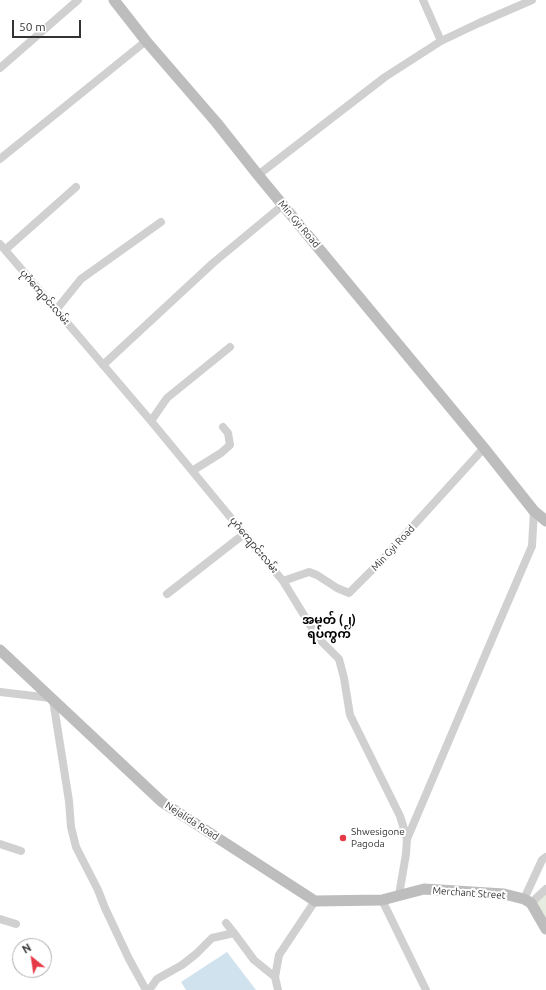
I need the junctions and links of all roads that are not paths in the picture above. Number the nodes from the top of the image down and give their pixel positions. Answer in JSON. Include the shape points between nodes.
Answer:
{"nodes":[{"id":1,"x":78,"y":0,"type":"edge"},
{"id":2,"x":114,"y":0,"type":"edge"},
{"id":3,"x":423,"y":0,"type":"edge"},
{"id":4,"x":532,"y":0,"type":"edge"},
{"id":5,"x":146,"y":40,"type":"junction"},
{"id":6,"x":441,"y":41,"type":"junction"},
{"id":7,"x":0,"y":68,"type":"edge"},
{"id":8,"x":0,"y":159,"type":"edge"},
{"id":9,"x":258,"y":175,"type":"junction"},
{"id":10,"x":76,"y":187,"type":"dead end"},
{"id":11,"x":283,"y":205,"type":"junction"},
{"id":12,"x":161,"y":222,"type":"dead end"},
{"id":13,"x":2,"y":247,"type":"edge"},
{"id":14,"x":56,"y":310,"type":"junction"},
{"id":15,"x":230,"y":347,"type":"dead end"},
{"id":16,"x":103,"y":365,"type":"junction"},
{"id":17,"x":151,"y":421,"type":"junction"},
{"id":18,"x":223,"y":427,"type":"dead end"},
{"id":19,"x":484,"y":448,"type":"junction"},
{"id":20,"x":192,"y":471,"type":"junction"},
{"id":21,"x":534,"y":511,"type":"junction"},
{"id":22,"x":546,"y":521,"type":"edge"},
{"id":23,"x":244,"y":534,"type":"junction"},
{"id":24,"x":283,"y":581,"type":"junction"},
{"id":25,"x":167,"y":594,"type":"dead end"},
{"id":26,"x":0,"y":650,"type":"edge"},
{"id":27,"x":0,"y":692,"type":"edge"},
{"id":28,"x":52,"y":699,"type":"junction"},
{"id":29,"x":407,"y":839,"type":"junction"},
{"id":30,"x":0,"y":844,"type":"edge"},
{"id":31,"x":21,"y":851,"type":"dead end"},
{"id":32,"x":546,"y":857,"type":"edge"},
{"id":33,"x":546,"y":889,"type":"edge"},
{"id":34,"x":399,"y":895,"type":"junction"},
{"id":35,"x":382,"y":900,"type":"junction"},
{"id":36,"x":315,"y":901,"type":"junction"},
{"id":37,"x":527,"y":901,"type":"junction"},
{"id":38,"x":0,"y":919,"type":"edge"},
{"id":39,"x":226,"y":923,"type":"dead end"},
{"id":40,"x":16,"y":924,"type":"dead end"},
{"id":41,"x":546,"y":930,"type":"edge"},
{"id":42,"x":234,"y":933,"type":"junction"},
{"id":43,"x":275,"y":977,"type":"junction"},
{"id":44,"x":147,"y":990,"type":"edge"},
{"id":45,"x":278,"y":990,"type":"edge"},
{"id":46,"x":426,"y":990,"type":"edge"}],
"edges":[{"from":1,"to":7,"type":"street"},
{"from":2,"to":5,"type":"main road","name":"Min Gyi Road"},
{"from":3,"to":6,"type":"street"},
{"from":4,"to":6,"type":"street"},
{"from":5,"to":8,"type":"street"},
{"from":5,"to":9,"type":"main road","name":"Min Gyi Road"},
{"from":6,"to":9,"type":"street","via":[[385,77]]},
{"from":9,"to":11,"type":"main road","name":"Min Gyi Road"},
{"from":10,"to":13,"type":"street"},
{"from":11,"to":16,"type":"street","via":[[213,263]]},
{"from":11,"to":19,"type":"main road","name":"Min Gyi Road"},
{"from":12,"to":14,"type":"street","via":[[81,279]]},
{"from":13,"to":14,"type":"street","name":"ပုဂံကျောင်းလမ်း"},
{"from":14,"to":16,"type":"street","name":"ပုဂံကျောင်းလမ်း"},
{"from":15,"to":17,"type":"street","via":[[167,398]]},
{"from":16,"to":17,"type":"street","name":"ပုဂံကျောင်းလမ်း"},
{"from":17,"to":20,"type":"street","name":"ပုဂံကျောင်းလမ်း"},
{"from":18,"to":20,"type":"street","via":[[228,433],[230,445]]},
{"from":19,"to":21,"type":"main road","name":"Min Gyi Road"},
{"from":19,"to":24,"type":"street","name":"Min Gyi Road","via":[[349,593],[309,572]]},
{"from":20,"to":23,"type":"street","name":"ပုဂံကျောင်းလမ်း"},
{"from":21,"to":22,"type":"main road","name":"Min Gyi Road"},
{"from":21,"to":29,"type":"street","via":[[532,546]]},
{"from":23,"to":24,"type":"street","name":"ပုဂံကျောင်းလမ်း"},
{"from":23,"to":25,"type":"street"},
{"from":24,"to":29,"type":"street","name":"ပုဂံကျောင်းလမ်း","via":[[318,638],[339,659],[350,715],[400,816]]},
{"from":26,"to":28,"type":"main road","name":"Nejalida Road"},
{"from":27,"to":28,"type":"street"},
{"from":28,"to":36,"type":"main road","name":"Nejalida Road","via":[[162,802]]},
{"from":28,"to":44,"type":"street","via":[[76,847],[126,953]]},
{"from":29,"to":34,"type":"street","name":"ပုဂံကျောင်းလမ်း"},
{"from":30,"to":31,"type":"street"},
{"from":32,"to":37,"type":"street","via":[[542,860]]},
{"from":33,"to":37,"type":"street"},
{"from":34,"to":35,"type":"main road"},
{"from":34,"to":37,"type":"main road","name":"Merchant Street","via":[[424,889],[504,894]]},
{"from":35,"to":36,"type":"main road"},
{"from":35,"to":46,"type":"street"},
{"from":36,"to":43,"type":"street","via":[[279,954]]},
{"from":37,"to":41,"type":"main road"},
{"from":38,"to":40,"type":"street"},
{"from":39,"to":42,"type":"street"},
{"from":42,"to":43,"type":"street","via":[[254,960]]},
{"from":42,"to":44,"type":"street","via":[[212,938],[196,954],[157,979]]},
{"from":43,"to":45,"type":"street"}]}
